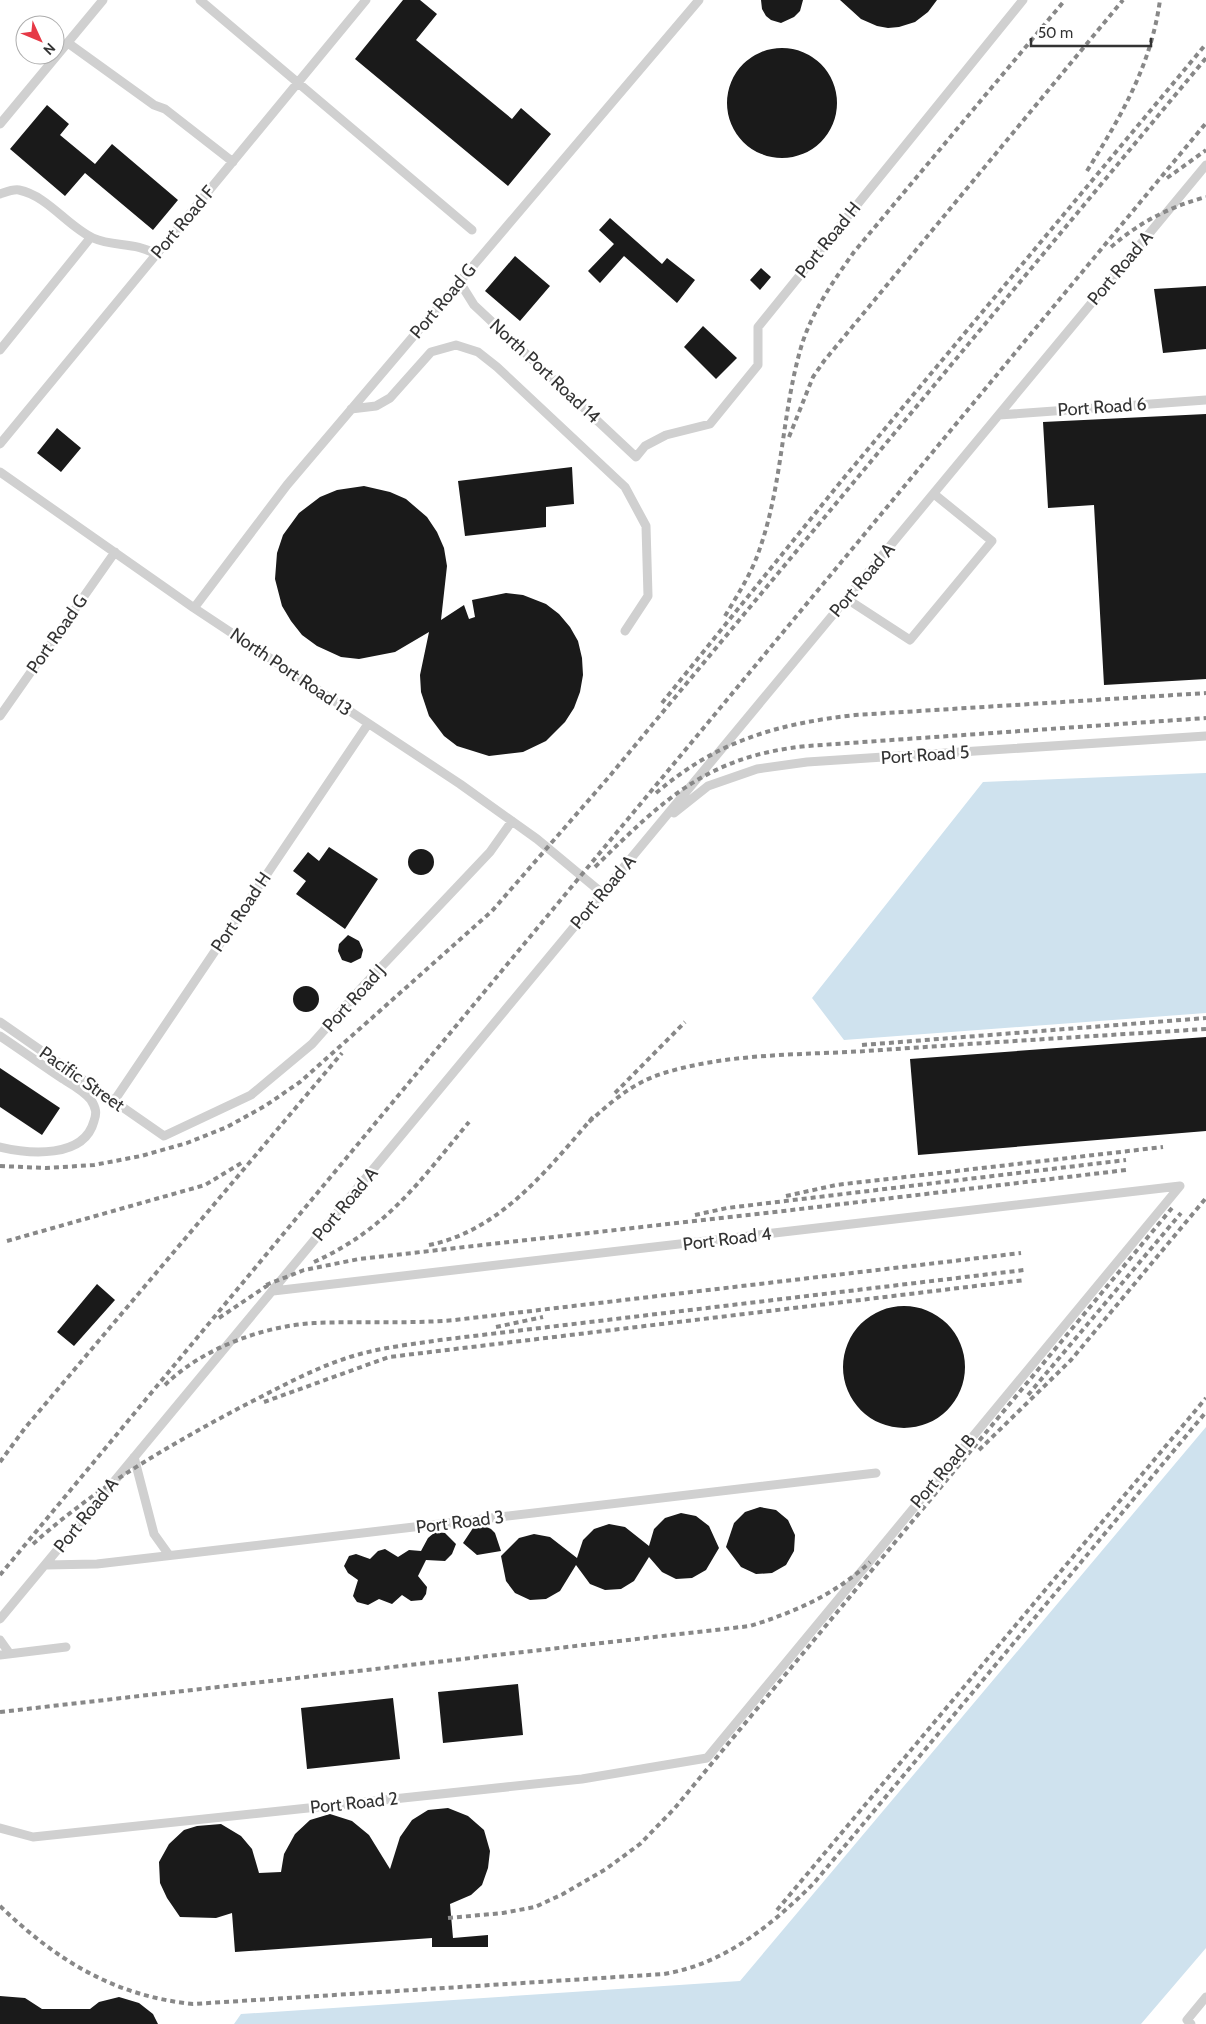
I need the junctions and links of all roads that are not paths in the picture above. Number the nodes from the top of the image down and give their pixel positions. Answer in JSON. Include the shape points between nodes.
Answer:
{"nodes":[{"id":1,"x":103,"y":0,"type":"edge"},
{"id":2,"x":200,"y":0,"type":"edge"},
{"id":3,"x":366,"y":0,"type":"edge"},
{"id":4,"x":699,"y":0,"type":"edge"},
{"id":5,"x":1022,"y":0,"type":"edge"},
{"id":6,"x":68,"y":43,"type":"junction"},
{"id":7,"x":299,"y":83,"type":"junction"},
{"id":8,"x":0,"y":124,"type":"edge"},
{"id":9,"x":233,"y":162,"type":"junction"},
{"id":10,"x":1206,"y":165,"type":"edge"},
{"id":11,"x":0,"y":194,"type":"edge"},
{"id":12,"x":472,"y":230,"type":"dead end"},
{"id":13,"x":91,"y":237,"type":"junction"},
{"id":14,"x":155,"y":254,"type":"junction"},
{"id":15,"x":459,"y":281,"type":"junction"},
{"id":16,"x":1,"y":347,"type":"edge"},
{"id":17,"x":1206,"y":400,"type":"edge"},
{"id":18,"x":350,"y":409,"type":"junction"},
{"id":19,"x":999,"y":415,"type":"junction"},
{"id":20,"x":0,"y":444,"type":"edge"},
{"id":21,"x":636,"y":457,"type":"joint"},
{"id":22,"x":0,"y":472,"type":"edge"},
{"id":23,"x":934,"y":494,"type":"junction"},
{"id":24,"x":115,"y":552,"type":"junction"},
{"id":25,"x":847,"y":599,"type":"junction"},
{"id":26,"x":194,"y":608,"type":"junction"},
{"id":27,"x":625,"y":631,"type":"dead end"},
{"id":28,"x":0,"y":716,"type":"edge"},
{"id":29,"x":368,"y":724,"type":"junction"},
{"id":30,"x":1206,"y":736,"type":"edge"},
{"id":31,"x":512,"y":821,"type":"junction"},
{"id":32,"x":660,"y":824,"type":"junction"},
{"id":33,"x":602,"y":894,"type":"junction"},
{"id":34,"x":0,"y":1022,"type":"edge"},
{"id":35,"x":0,"y":1036,"type":"edge"},
{"id":36,"x":114,"y":1101,"type":"junction"},
{"id":37,"x":164,"y":1136,"type":"joint"},
{"id":38,"x":0,"y":1147,"type":"edge"},
{"id":39,"x":1180,"y":1186,"type":"joint"},
{"id":40,"x":273,"y":1291,"type":"junction"},
{"id":41,"x":134,"y":1457,"type":"junction"},
{"id":42,"x":876,"y":1473,"type":"dead end"},
{"id":43,"x":169,"y":1556,"type":"junction"},
{"id":44,"x":44,"y":1566,"type":"junction"},
{"id":45,"x":0,"y":1619,"type":"edge"},
{"id":46,"x":0,"y":1640,"type":"edge"},
{"id":47,"x":66,"y":1648,"type":"dead end"},
{"id":48,"x":10,"y":1654,"type":"junction"},
{"id":49,"x":0,"y":1656,"type":"edge"},
{"id":50,"x":707,"y":1758,"type":"joint"},
{"id":51,"x":0,"y":1828,"type":"edge"},
{"id":52,"x":1206,"y":1997,"type":"edge"},
{"id":53,"x":1191,"y":2024,"type":"edge"}],
"edges":[{"from":1,"to":6,"type":"lane"},
{"from":2,"to":7,"type":"lane"},
{"from":3,"to":7,"type":"lane","name":"Port Road F"},
{"from":4,"to":15,"type":"lane","name":"Port Road G"},
{"from":5,"to":21,"type":"lane","name":"Port Road H","via":[[758,327],[758,365],[710,424],[666,435],[645,446]]},
{"from":6,"to":8,"type":"lane"},
{"from":6,"to":9,"type":"lane","via":[[154,105],[165,109]]},
{"from":7,"to":9,"type":"lane","name":"Port Road F"},
{"from":7,"to":12,"type":"lane"},
{"from":9,"to":14,"type":"lane","name":"Port Road F"},
{"from":10,"to":19,"type":"lane","name":"Port Road A"},
{"from":11,"to":13,"type":"lane","via":[[17,190],[34,196]]},
{"from":13,"to":14,"type":"lane","via":[[114,245],[147,248]]},
{"from":13,"to":16,"type":"lane"},
{"from":14,"to":20,"type":"lane","name":"Port Road F"},
{"from":15,"to":18,"type":"lane","name":"Port Road G"},
{"from":15,"to":21,"type":"lane","name":"North Port Road 14","via":[[474,305]]},
{"from":17,"to":19,"type":"lane","name":"Port Road 6"},
{"from":18,"to":26,"type":"lane","name":"Port Road G","via":[[287,485]]},
{"from":18,"to":27,"type":"lane","via":[[376,406],[390,398],[431,352],[456,345],[478,352],[498,367],[625,487],[646,526],[648,596]]},
{"from":19,"to":23,"type":"lane","name":"Port Road A"},
{"from":22,"to":24,"type":"lane","name":"North Port Road 13"},
{"from":23,"to":25,"type":"lane","name":"Port Road A"},
{"from":23,"to":25,"type":"lane","via":[[992,541],[910,640]]},
{"from":24,"to":26,"type":"lane","name":"North Port Road 13"},
{"from":24,"to":28,"type":"lane","name":"Port Road G"},
{"from":25,"to":32,"type":"lane","name":"Port Road A"},
{"from":26,"to":29,"type":"lane","name":"North Port Road 13"},
{"from":29,"to":31,"type":"lane","name":"North Port Road 13"},
{"from":29,"to":36,"type":"lane","name":"Port Road H"},
{"from":30,"to":32,"type":"lane","name":"Port Road 5","via":[[807,762],[757,769],[708,786]]},
{"from":31,"to":33,"type":"lane","name":"North Port Road 13"},
{"from":31,"to":37,"type":"lane","name":"Port Road J","via":[[490,852],[312,1044],[251,1095]]},
{"from":32,"to":33,"type":"lane","name":"Port Road A"},
{"from":33,"to":40,"type":"lane","name":"Port Road A"},
{"from":34,"to":36,"type":"lane","name":"Pacific Street"},
{"from":35,"to":38,"type":"lane","via":[[83,1092],[95,1106],[96,1113],[93,1126],[78,1144],[60,1150]]},
{"from":36,"to":37,"type":"lane","name":"Pacific Street"},
{"from":39,"to":40,"type":"lane","name":"Port Road 4"},
{"from":39,"to":50,"type":"lane","name":"Port Road B"},
{"from":40,"to":41,"type":"lane","name":"Port Road A"},
{"from":41,"to":43,"type":"lane","via":[[154,1534]]},
{"from":41,"to":44,"type":"lane","name":"Port Road A"},
{"from":42,"to":43,"type":"lane","name":"Port Road 3"},
{"from":43,"to":44,"type":"lane","name":"Port Road 3"},
{"from":44,"to":45,"type":"lane","name":"Port Road A"},
{"from":46,"to":48,"type":"lane"},
{"from":47,"to":48,"type":"lane"},
{"from":48,"to":49,"type":"lane"},
{"from":50,"to":51,"type":"lane","name":"Port Road 2","via":[[582,1779],[33,1836]]},
{"from":52,"to":53,"type":"lane","via":[[1187,2020]]}]}
